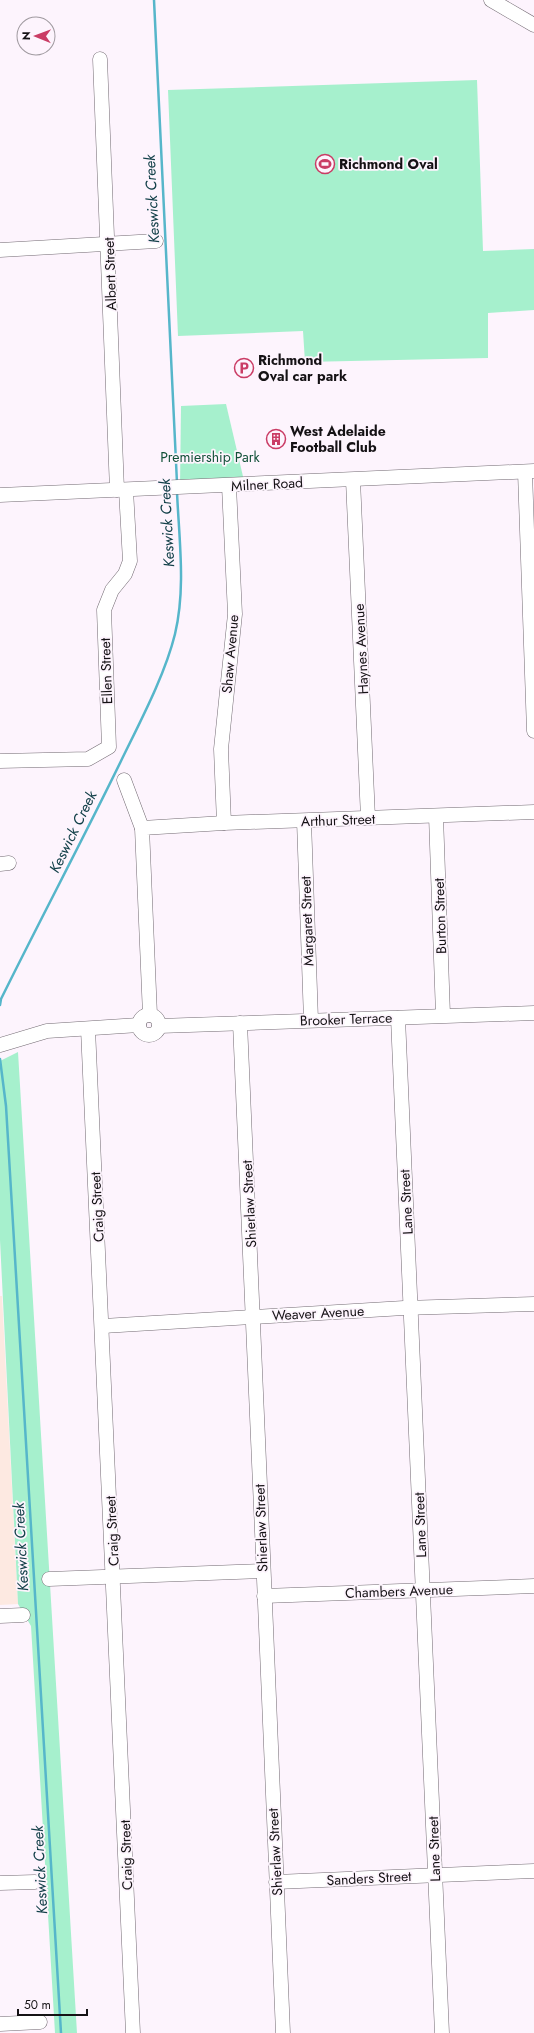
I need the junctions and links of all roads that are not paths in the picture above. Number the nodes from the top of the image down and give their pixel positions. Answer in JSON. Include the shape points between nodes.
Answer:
{"nodes":[{"id":1,"x":491,"y":0,"type":"edge"},
{"id":2,"x":534,"y":25,"type":"edge"},
{"id":3,"x":100,"y":58,"type":"dead end"},
{"id":4,"x":156,"y":241,"type":"dead end"},
{"id":5,"x":109,"y":244,"type":"junction"},
{"id":6,"x":0,"y":250,"type":"edge"},
{"id":7,"x":529,"y":471,"type":"edge"},
{"id":8,"x":353,"y":480,"type":"junction"},
{"id":9,"x":229,"y":486,"type":"junction"},
{"id":10,"x":122,"y":490,"type":"junction"},
{"id":11,"x":0,"y":495,"type":"edge"},
{"id":12,"x":534,"y":731,"type":"edge"},
{"id":13,"x":0,"y":761,"type":"edge"},
{"id":14,"x":124,"y":780,"type":"dead end"},
{"id":15,"x":534,"y":812,"type":"edge"},
{"id":16,"x":436,"y":816,"type":"junction"},
{"id":17,"x":368,"y":818,"type":"junction"},
{"id":18,"x":304,"y":821,"type":"junction"},
{"id":19,"x":224,"y":823,"type":"junction"},
{"id":20,"x":142,"y":828,"type":"junction"},
{"id":21,"x":534,"y":1013,"type":"edge"},
{"id":22,"x":443,"y":1015,"type":"junction"},
{"id":23,"x":398,"y":1018,"type":"junction"},
{"id":24,"x":311,"y":1020,"type":"junction"},
{"id":25,"x":154,"y":1021,"type":"junction"},
{"id":26,"x":240,"y":1023,"type":"junction"},
{"id":27,"x":88,"y":1029,"type":"junction"},
{"id":28,"x":4,"y":1044,"type":"edge"},
{"id":29,"x":534,"y":1304,"type":"edge"},
{"id":30,"x":411,"y":1308,"type":"junction"},
{"id":31,"x":254,"y":1317,"type":"junction"},
{"id":32,"x":103,"y":1326,"type":"junction"},
{"id":33,"x":263,"y":1571,"type":"junction"},
{"id":34,"x":114,"y":1578,"type":"junction"},
{"id":35,"x":49,"y":1579,"type":"dead end"},
{"id":36,"x":534,"y":1586,"type":"edge"},
{"id":37,"x":423,"y":1590,"type":"junction"},
{"id":38,"x":264,"y":1596,"type":"junction"},
{"id":39,"x":23,"y":1615,"type":"dead end"},
{"id":40,"x":0,"y":1616,"type":"edge"},
{"id":41,"x":534,"y":1871,"type":"edge"},
{"id":42,"x":435,"y":1875,"type":"junction"},
{"id":43,"x":35,"y":1882,"type":"dead end"},
{"id":44,"x":276,"y":1882,"type":"junction"},
{"id":45,"x":0,"y":1883,"type":"edge"},
{"id":46,"x":40,"y":2022,"type":"dead end"},
{"id":47,"x":0,"y":2024,"type":"edge"},
{"id":48,"x":133,"y":2033,"type":"edge"},
{"id":49,"x":283,"y":2033,"type":"edge"},
{"id":50,"x":442,"y":2033,"type":"edge"}],
"edges":[{"from":1,"to":2,"type":"street"},
{"from":3,"to":5,"type":"street","name":"Albert Street"},
{"from":4,"to":5,"type":"street"},
{"from":5,"to":6,"type":"street"},
{"from":5,"to":10,"type":"street","name":"Albert Street"},
{"from":7,"to":8,"type":"street","name":"Milner Road"},
{"from":7,"to":12,"type":"street"},
{"from":8,"to":9,"type":"street","name":"Milner Road"},
{"from":8,"to":17,"type":"street","name":"Haynes Avenue"},
{"from":9,"to":10,"type":"street","name":"Milner Road"},
{"from":9,"to":19,"type":"street","name":"Shaw Avenue","via":[[235,614],[220,749]]},
{"from":10,"to":11,"type":"street","name":"Milner Road"},
{"from":10,"to":13,"type":"street","name":"Ellen Street","via":[[130,561],[104,610],[109,747],[88,759]]},
{"from":14,"to":20,"type":"street"},
{"from":15,"to":16,"type":"street","name":"Arthur Street"},
{"from":16,"to":17,"type":"street","name":"Arthur Street"},
{"from":16,"to":22,"type":"street","name":"Burton Street"},
{"from":17,"to":18,"type":"street","name":"Arthur Street"},
{"from":18,"to":19,"type":"street","name":"Arthur Street"},
{"from":18,"to":24,"type":"street","name":"Margaret Street"},
{"from":19,"to":20,"type":"street","name":"Arthur Street"},
{"from":20,"to":25,"type":"street"},
{"from":21,"to":22,"type":"street","name":"Brooker Terrace"},
{"from":22,"to":23,"type":"street","name":"Brooker Terrace"},
{"from":23,"to":24,"type":"street","name":"Brooker Terrace"},
{"from":23,"to":30,"type":"street","name":"Lane Street"},
{"from":24,"to":26,"type":"street","name":"Brooker Terrace"},
{"from":25,"to":26,"type":"street","name":"Brooker Terrace"},
{"from":25,"to":27,"type":"street","via":[[145,1016],[139,1025]]},
{"from":26,"to":31,"type":"street","name":"Shierlaw Street"},
{"from":27,"to":28,"type":"street","via":[[47,1031]]},
{"from":27,"to":32,"type":"street","name":"Craig Street"},
{"from":29,"to":30,"type":"street","name":"Weaver Avenue"},
{"from":30,"to":31,"type":"street","name":"Weaver Avenue"},
{"from":30,"to":37,"type":"street","name":"Lane Street"},
{"from":31,"to":32,"type":"street","name":"Weaver Avenue"},
{"from":31,"to":33,"type":"street","name":"Shierlaw Street"},
{"from":32,"to":34,"type":"street","name":"Craig Street"},
{"from":33,"to":34,"type":"street"},
{"from":33,"to":38,"type":"street","name":"Shierlaw Street"},
{"from":34,"to":35,"type":"street"},
{"from":34,"to":48,"type":"street","name":"Craig Street"},
{"from":36,"to":37,"type":"street","name":"Chambers Avenue"},
{"from":37,"to":38,"type":"street","name":"Chambers Avenue"},
{"from":37,"to":42,"type":"street","name":"Lane Street"},
{"from":38,"to":44,"type":"street","name":"Shierlaw Street"},
{"from":39,"to":40,"type":"street"},
{"from":41,"to":42,"type":"street","name":"Sanders Street"},
{"from":42,"to":44,"type":"street","name":"Sanders Street"},
{"from":42,"to":50,"type":"street","name":"Lane Street"},
{"from":43,"to":45,"type":"street"},
{"from":44,"to":49,"type":"street","name":"Shierlaw Street"},
{"from":46,"to":47,"type":"street"}]}
